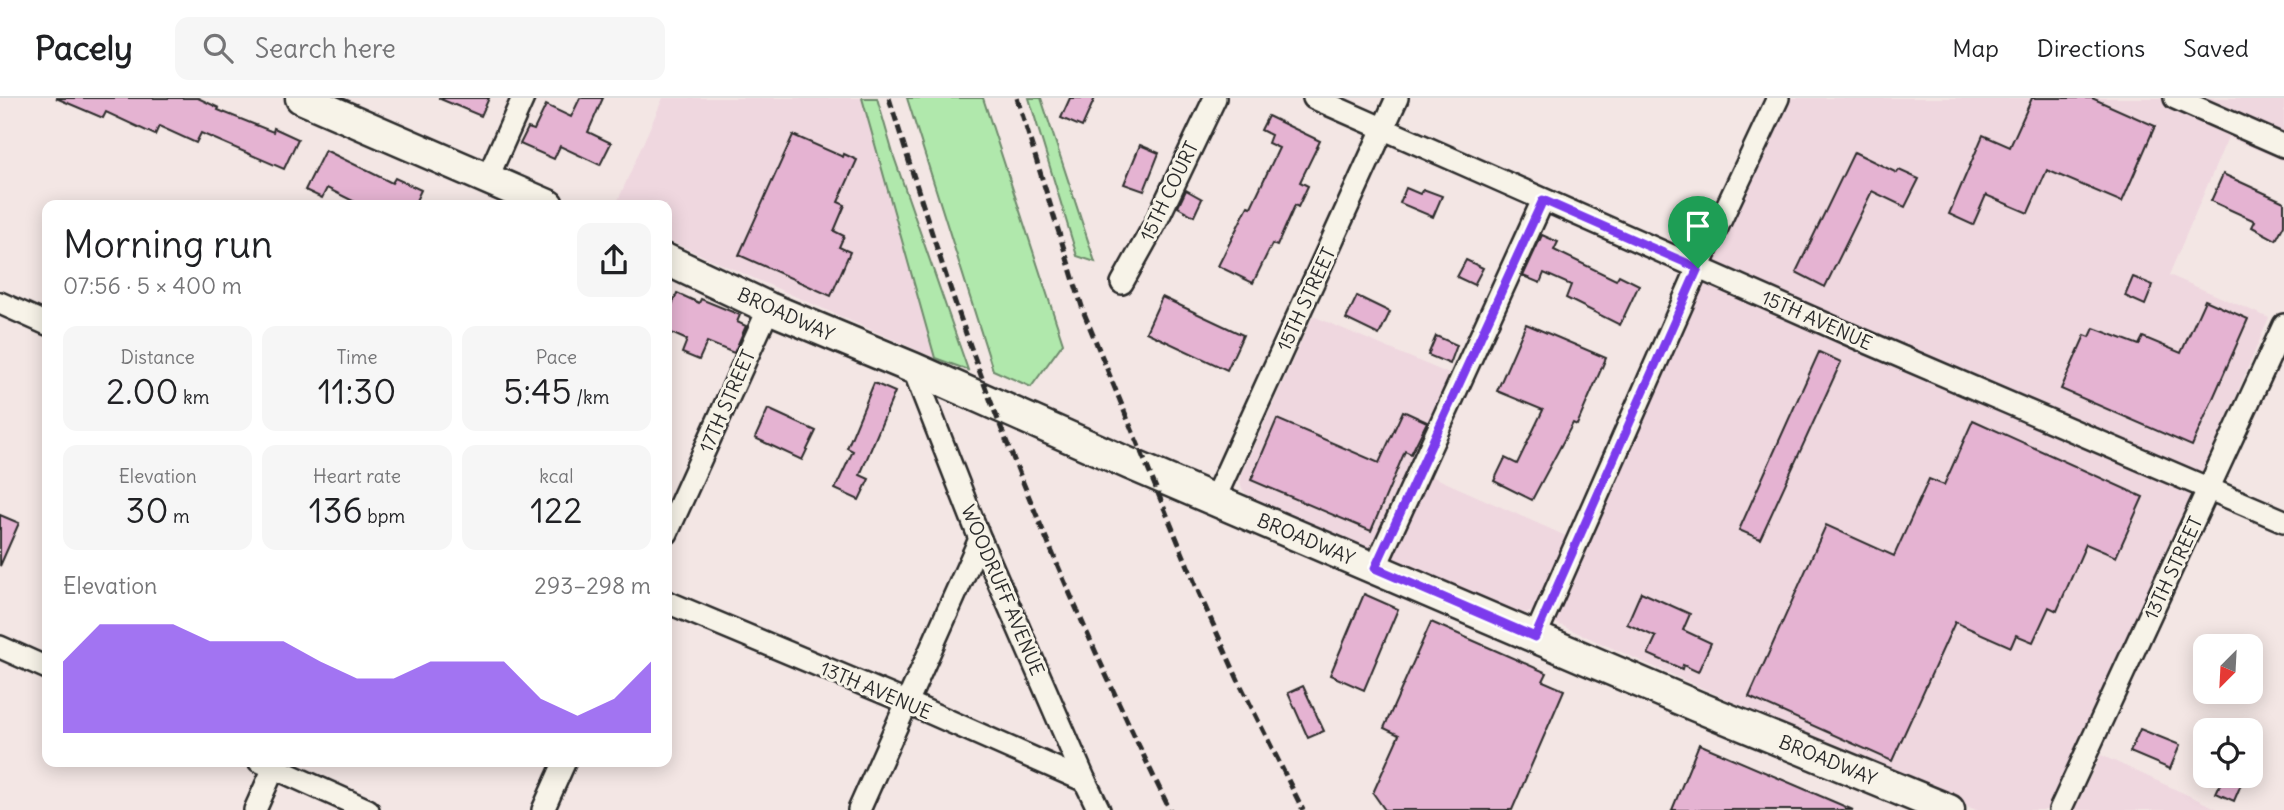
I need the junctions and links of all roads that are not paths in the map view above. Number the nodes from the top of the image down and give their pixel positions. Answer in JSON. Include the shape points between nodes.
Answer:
{"nodes":[{"id":1,"x":302,"y":98,"type":"edge"},
{"id":2,"x":523,"y":98,"type":"edge"},
{"id":3,"x":1215,"y":98,"type":"edge"},
{"id":4,"x":1314,"y":98,"type":"edge"},
{"id":5,"x":1397,"y":98,"type":"edge"},
{"id":6,"x":1778,"y":98,"type":"edge"},
{"id":7,"x":2175,"y":98,"type":"edge"},
{"id":8,"x":1383,"y":130,"type":"junction"},
{"id":9,"x":2284,"y":146,"type":"edge"},
{"id":10,"x":488,"y":179,"type":"junction"},
{"id":11,"x":534,"y":200,"type":"edge"},
{"id":12,"x":1543,"y":200,"type":"junction"},
{"id":13,"x":672,"y":262,"type":"edge"},
{"id":14,"x":1698,"y":268,"type":"junction"},
{"id":15,"x":1122,"y":283,"type":"dead end"},
{"id":16,"x":0,"y":303,"type":"edge"},
{"id":17,"x":769,"y":308,"type":"junction"},
{"id":18,"x":42,"y":322,"type":"edge"},
{"id":19,"x":2284,"y":324,"type":"edge"},
{"id":20,"x":913,"y":368,"type":"junction"},
{"id":21,"x":2210,"y":489,"type":"junction"},
{"id":22,"x":1214,"y":500,"type":"junction"},
{"id":23,"x":2284,"y":521,"type":"edge"},
{"id":24,"x":672,"y":522,"type":"edge"},
{"id":25,"x":980,"y":539,"type":"junction"},
{"id":26,"x":1375,"y":568,"type":"junction"},
{"id":27,"x":672,"y":604,"type":"edge"},
{"id":28,"x":1535,"y":637,"type":"junction"},
{"id":29,"x":0,"y":647,"type":"edge"},
{"id":30,"x":42,"y":666,"type":"edge"},
{"id":31,"x":906,"y":702,"type":"junction"},
{"id":32,"x":269,"y":767,"type":"edge"},
{"id":33,"x":278,"y":767,"type":"edge"},
{"id":34,"x":562,"y":767,"type":"edge"},
{"id":35,"x":1085,"y":781,"type":"junction"},
{"id":36,"x":1911,"y":803,"type":"edge"},
{"id":37,"x":255,"y":810,"type":"edge"},
{"id":38,"x":368,"y":810,"type":"edge"},
{"id":39,"x":543,"y":810,"type":"edge"},
{"id":40,"x":859,"y":810,"type":"edge"},
{"id":41,"x":1099,"y":810,"type":"edge"},
{"id":42,"x":1949,"y":810,"type":"edge"},
{"id":43,"x":2060,"y":810,"type":"edge"}],
"edges":[{"from":1,"to":10,"type":"main road"},
{"from":2,"to":10,"type":"street"},
{"from":3,"to":15,"type":"street","name":"15TH COURT"},
{"from":4,"to":8,"type":"street","name":"15TH AVENUE"},
{"from":5,"to":8,"type":"street","name":"15TH STREET"},
{"from":6,"to":14,"type":"street"},
{"from":7,"to":9,"type":"street"},
{"from":8,"to":12,"type":"street","name":"15TH AVENUE"},
{"from":8,"to":22,"type":"street","name":"15TH STREET"},
{"from":10,"to":11,"type":"main road"},
{"from":12,"to":14,"type":"street","name":"15TH AVENUE"},
{"from":12,"to":26,"type":"street"},
{"from":13,"to":17,"type":"main road","name":"BROADWAY"},
{"from":14,"to":21,"type":"street","name":"15TH AVENUE"},
{"from":14,"to":28,"type":"street"},
{"from":16,"to":18,"type":"street"},
{"from":17,"to":20,"type":"main road","name":"BROADWAY"},
{"from":17,"to":24,"type":"street","name":"17TH STREET"},
{"from":19,"to":21,"type":"street","name":"13TH STREET"},
{"from":20,"to":22,"type":"main road","name":"BROADWAY"},
{"from":20,"to":25,"type":"street","name":"WOODRUFF AVENUE"},
{"from":21,"to":23,"type":"street","name":"15TH AVENUE"},
{"from":21,"to":43,"type":"street","name":"13TH STREET"},
{"from":22,"to":26,"type":"main road","name":"BROADWAY"},
{"from":25,"to":31,"type":"street"},
{"from":25,"to":35,"type":"street","name":"WOODRUFF AVENUE"},
{"from":26,"to":28,"type":"main road","name":"BROADWAY"},
{"from":27,"to":31,"type":"street","name":"13TH AVENUE"},
{"from":28,"to":36,"type":"main road","name":"BROADWAY"},
{"from":29,"to":30,"type":"street"},
{"from":31,"to":35,"type":"street","name":"13TH AVENUE"},
{"from":31,"to":40,"type":"street"},
{"from":32,"to":37,"type":"street"},
{"from":33,"to":38,"type":"street"},
{"from":34,"to":39,"type":"street"},
{"from":35,"to":41,"type":"street","name":"WOODRUFF AVENUE"},
{"from":36,"to":42,"type":"main road","name":"BROADWAY"}]}
